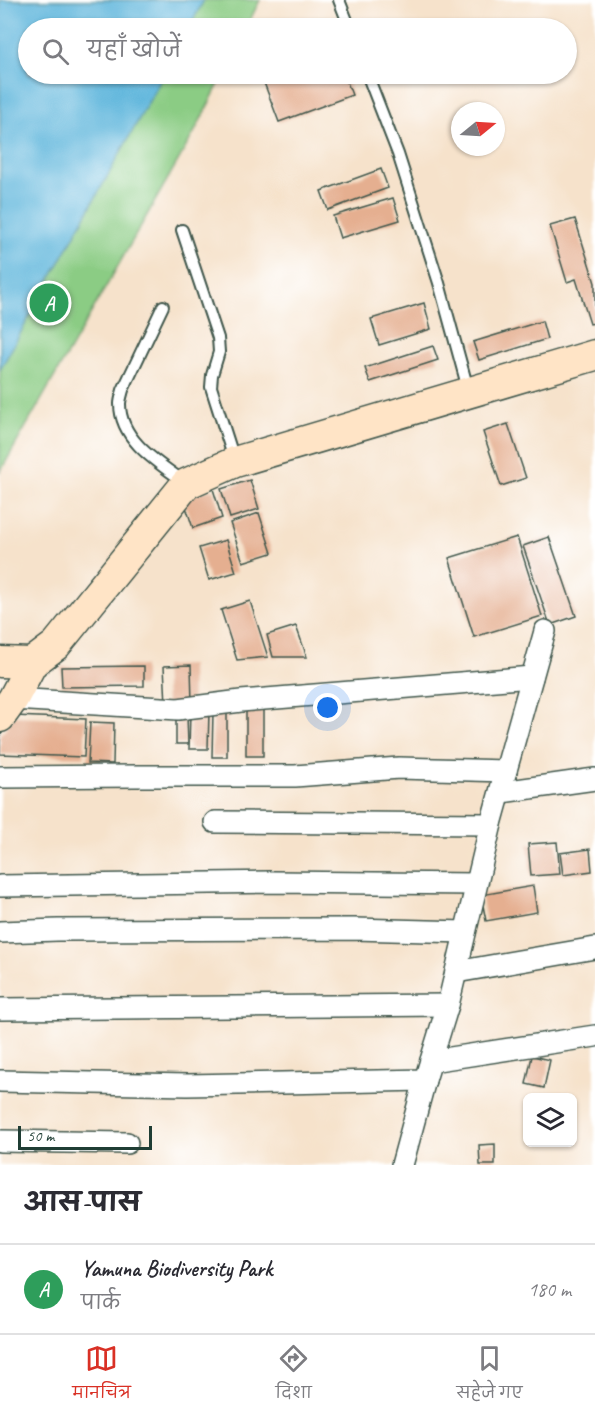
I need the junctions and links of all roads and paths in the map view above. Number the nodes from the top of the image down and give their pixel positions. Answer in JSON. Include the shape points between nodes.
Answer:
{"nodes":[{"id":1,"x":339,"y":0,"type":"edge"},
{"id":2,"x":346,"y":18,"type":"edge"},
{"id":3,"x":371,"y":84,"type":"edge"},
{"id":4,"x":182,"y":230,"type":"dead end"},
{"id":5,"x":163,"y":306,"type":"dead end"},
{"id":6,"x":595,"y":355,"type":"edge"},
{"id":7,"x":469,"y":393,"type":"junction"},
{"id":8,"x":235,"y":462,"type":"junction"},
{"id":9,"x":186,"y":484,"type":"junction"},
{"id":10,"x":545,"y":631,"type":"dead end"},
{"id":11,"x":0,"y":662,"type":"edge"},
{"id":12,"x":33,"y":663,"type":"junction"},
{"id":13,"x":532,"y":678,"type":"junction"},
{"id":14,"x":6,"y":708,"type":"edge"},
{"id":15,"x":506,"y":771,"type":"junction"},
{"id":16,"x":0,"y":777,"type":"edge"},
{"id":17,"x":595,"y":779,"type":"edge"},
{"id":18,"x":501,"y":792,"type":"junction"},
{"id":19,"x":215,"y":822,"type":"dead end"},
{"id":20,"x":491,"y":824,"type":"junction"},
{"id":21,"x":476,"y":884,"type":"junction"},
{"id":22,"x":0,"y":886,"type":"edge"},
{"id":23,"x":0,"y":932,"type":"edge"},
{"id":24,"x":465,"y":932,"type":"junction"},
{"id":25,"x":595,"y":948,"type":"edge"},
{"id":26,"x":456,"y":972,"type":"junction"},
{"id":27,"x":448,"y":1005,"type":"junction"},
{"id":28,"x":0,"y":1008,"type":"edge"},
{"id":29,"x":595,"y":1036,"type":"edge"},
{"id":30,"x":428,"y":1070,"type":"junction"},
{"id":31,"x":0,"y":1081,"type":"edge"},
{"id":32,"x":0,"y":1141,"type":"edge"},
{"id":33,"x":127,"y":1143,"type":"dead end"},
{"id":34,"x":402,"y":1165,"type":"edge"}],
"edges":[{"from":1,"to":2,"type":"lane"},
{"from":3,"to":7,"type":"lane","via":[[405,175]]},
{"from":4,"to":8,"type":"lane","via":[[218,338],[211,387]]},
{"from":5,"to":9,"type":"lane","via":[[123,390],[120,405],[131,436]]},
{"from":6,"to":7,"type":"street"},
{"from":7,"to":8,"type":"street"},
{"from":8,"to":9,"type":"street"},
{"from":9,"to":12,"type":"street","via":[[56,645]]},
{"from":10,"to":13,"type":"street"},
{"from":11,"to":12,"type":"street"},
{"from":12,"to":14,"type":"street"},
{"from":13,"to":14,"type":"street","via":[[178,709]]},
{"from":13,"to":15,"type":"street"},
{"from":15,"to":16,"type":"street","via":[[399,768],[295,776]]},
{"from":15,"to":18,"type":"street"},
{"from":17,"to":18,"type":"street"},
{"from":18,"to":20,"type":"street"},
{"from":19,"to":20,"type":"street"},
{"from":20,"to":21,"type":"street"},
{"from":21,"to":22,"type":"street"},
{"from":21,"to":24,"type":"street"},
{"from":23,"to":24,"type":"street"},
{"from":24,"to":26,"type":"street"},
{"from":25,"to":26,"type":"street"},
{"from":26,"to":27,"type":"street"},
{"from":27,"to":28,"type":"street"},
{"from":27,"to":30,"type":"street"},
{"from":29,"to":30,"type":"street"},
{"from":30,"to":31,"type":"street","via":[[187,1085]]},
{"from":30,"to":34,"type":"street"},
{"from":32,"to":33,"type":"street"}]}
